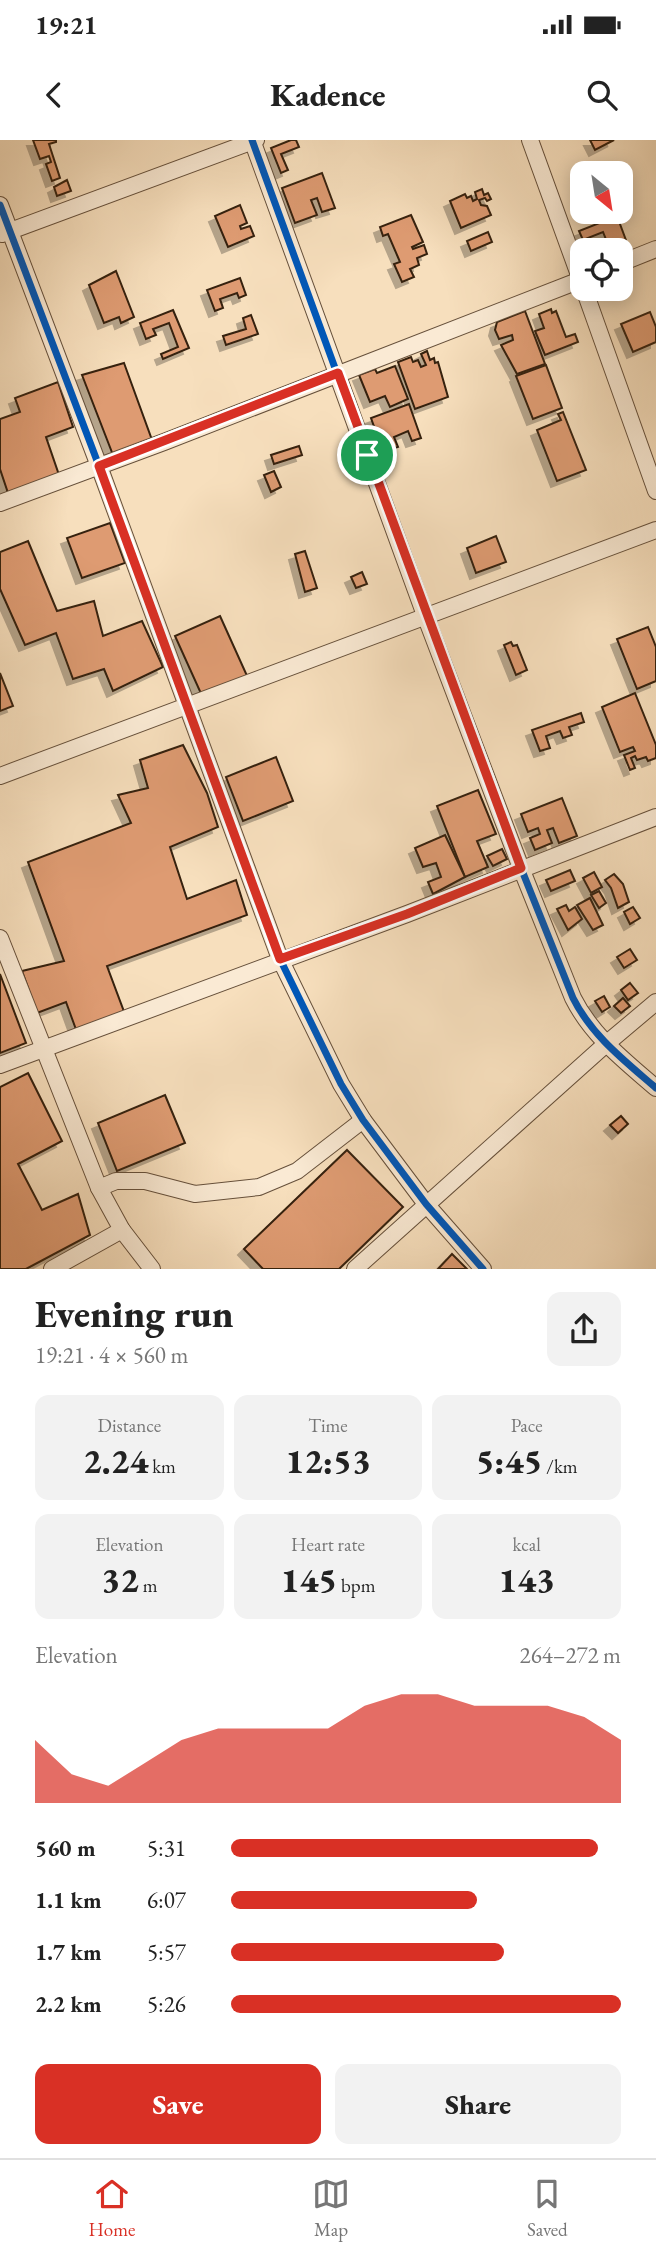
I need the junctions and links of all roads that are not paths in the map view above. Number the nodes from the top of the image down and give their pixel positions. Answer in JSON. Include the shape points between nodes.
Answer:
{"nodes":[{"id":1,"x":254,"y":140,"type":"edge"},
{"id":2,"x":530,"y":140,"type":"edge"},
{"id":3,"x":0,"y":205,"type":"edge"},
{"id":4,"x":5,"y":233,"type":"edge"},
{"id":5,"x":656,"y":249,"type":"edge"},
{"id":6,"x":570,"y":250,"type":"edge"},
{"id":7,"x":633,"y":258,"type":"edge"},
{"id":8,"x":570,"y":287,"type":"edge"},
{"id":9,"x":588,"y":301,"type":"edge"},
{"id":10,"x":338,"y":373,"type":"junction"},
{"id":11,"x":99,"y":466,"type":"junction"},
{"id":12,"x":656,"y":491,"type":"edge"},
{"id":13,"x":0,"y":503,"type":"edge"},
{"id":14,"x":656,"y":530,"type":"edge"},
{"id":15,"x":426,"y":618,"type":"junction"},
{"id":16,"x":186,"y":707,"type":"junction"},
{"id":17,"x":0,"y":776,"type":"edge"},
{"id":18,"x":656,"y":817,"type":"edge"},
{"id":19,"x":521,"y":868,"type":"junction"},
{"id":20,"x":0,"y":938,"type":"edge"},
{"id":21,"x":280,"y":959,"type":"junction"},
{"id":22,"x":656,"y":1002,"type":"edge"},
{"id":23,"x":606,"y":1044,"type":"junction"},
{"id":24,"x":43,"y":1048,"type":"junction"},
{"id":25,"x":0,"y":1065,"type":"edge"},
{"id":26,"x":656,"y":1088,"type":"edge"},
{"id":27,"x":363,"y":1120,"type":"junction"},
{"id":28,"x":99,"y":1188,"type":"junction"},
{"id":29,"x":426,"y":1204,"type":"junction"},
{"id":30,"x":122,"y":1230,"type":"junction"},
{"id":31,"x":52,"y":1269,"type":"edge"},
{"id":32,"x":152,"y":1269,"type":"edge"},
{"id":33,"x":355,"y":1269,"type":"edge"},
{"id":34,"x":483,"y":1269,"type":"edge"}],
"edges":[{"from":1,"to":4,"type":"street"},
{"from":1,"to":10,"type":"street"},
{"from":2,"to":6,"type":"street"},
{"from":3,"to":4,"type":"street"},
{"from":4,"to":11,"type":"street"},
{"from":5,"to":7,"type":"street"},
{"from":8,"to":10,"type":"street"},
{"from":9,"to":12,"type":"street"},
{"from":10,"to":11,"type":"street"},
{"from":10,"to":15,"type":"street"},
{"from":11,"to":13,"type":"street"},
{"from":11,"to":16,"type":"street"},
{"from":14,"to":15,"type":"street"},
{"from":15,"to":16,"type":"street"},
{"from":15,"to":19,"type":"street"},
{"from":16,"to":17,"type":"street"},
{"from":16,"to":21,"type":"street"},
{"from":18,"to":19,"type":"street"},
{"from":19,"to":21,"type":"street"},
{"from":19,"to":23,"type":"street","via":[[573,998]]},
{"from":20,"to":24,"type":"street"},
{"from":21,"to":24,"type":"street"},
{"from":21,"to":27,"type":"street"},
{"from":22,"to":23,"type":"street"},
{"from":23,"to":26,"type":"street"},
{"from":23,"to":29,"type":"street"},
{"from":24,"to":25,"type":"street"},
{"from":24,"to":28,"type":"street"},
{"from":27,"to":28,"type":"street","via":[[297,1171],[259,1187],[195,1194],[145,1181],[116,1181]]},
{"from":27,"to":29,"type":"street"},
{"from":28,"to":30,"type":"street"},
{"from":29,"to":33,"type":"street"},
{"from":29,"to":34,"type":"street"},
{"from":30,"to":31,"type":"street"},
{"from":30,"to":32,"type":"street"}]}
